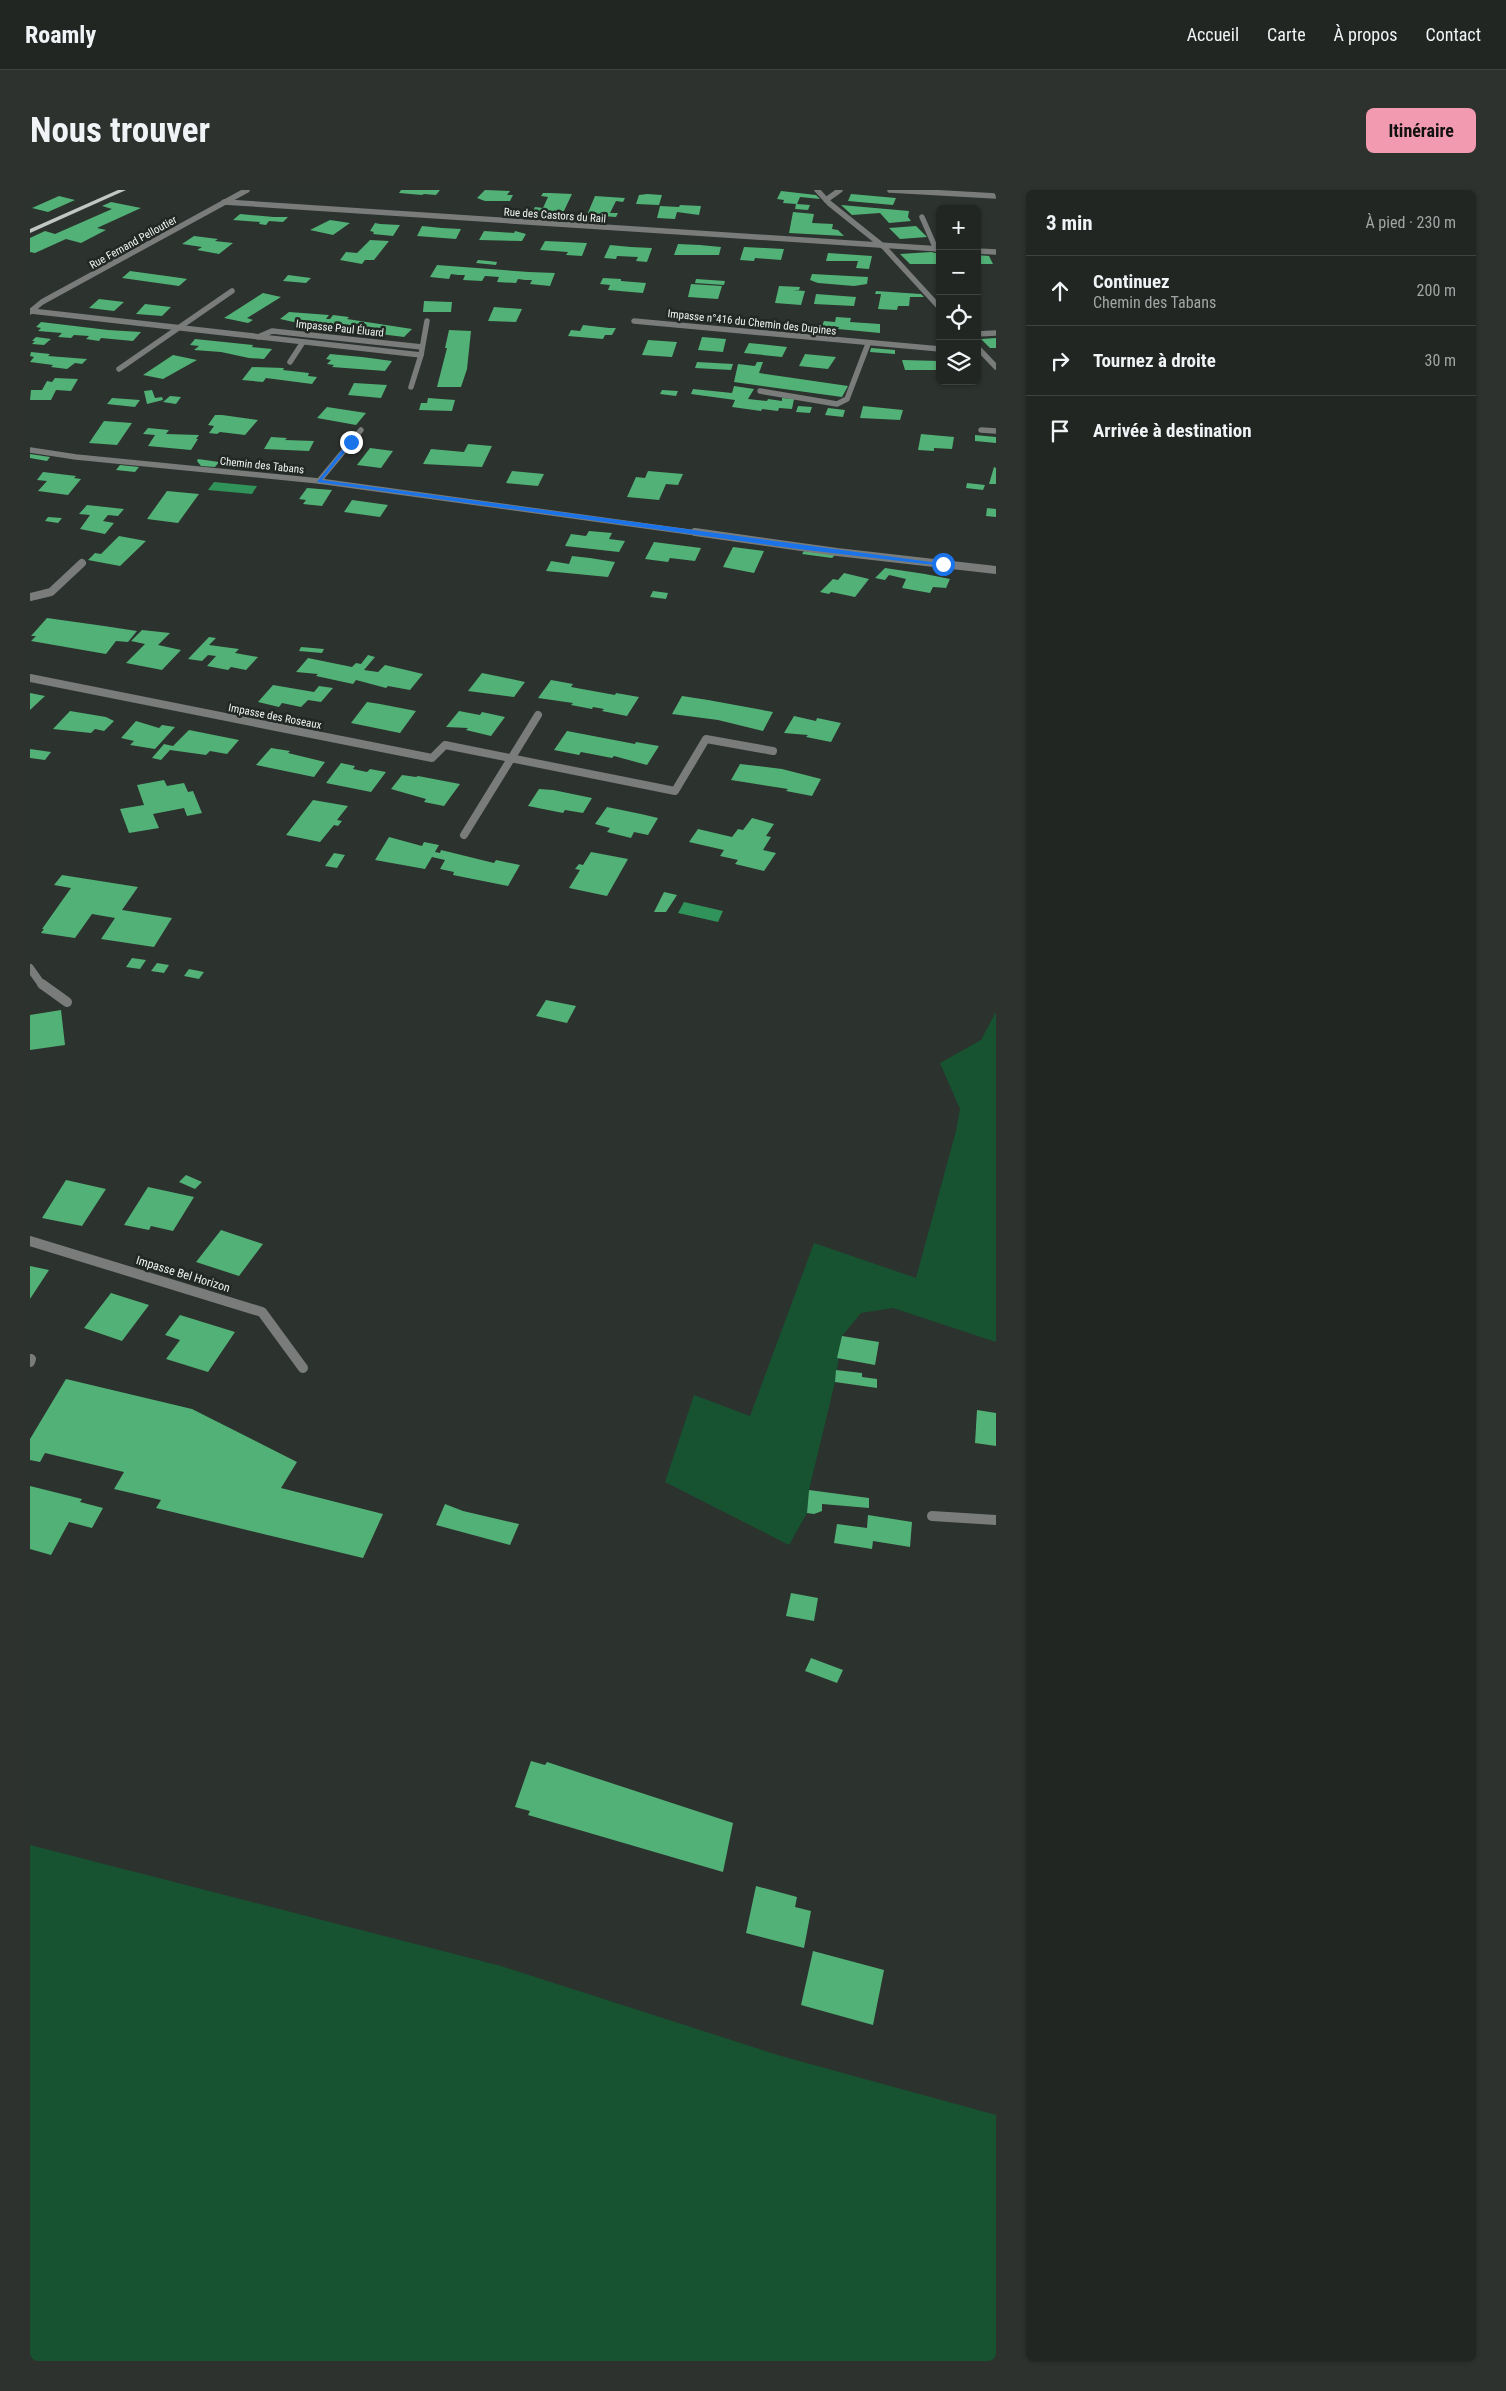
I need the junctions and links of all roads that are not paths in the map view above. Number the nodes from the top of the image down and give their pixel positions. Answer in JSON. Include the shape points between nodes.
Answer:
{"nodes":[{"id":1,"x":123,"y":190,"type":"edge"},
{"id":2,"x":247,"y":190,"type":"edge"},
{"id":3,"x":816,"y":190,"type":"edge"},
{"id":4,"x":840,"y":190,"type":"edge"},
{"id":5,"x":890,"y":190,"type":"edge"},
{"id":6,"x":996,"y":196,"type":"edge"},
{"id":7,"x":826,"y":200,"type":"junction"},
{"id":8,"x":224,"y":202,"type":"junction"},
{"id":9,"x":922,"y":217,"type":"dead end"},
{"id":10,"x":32,"y":229,"type":"edge"},
{"id":11,"x":936,"y":245,"type":"edge"},
{"id":12,"x":884,"y":247,"type":"junction"},
{"id":13,"x":936,"y":249,"type":"edge"},
{"id":14,"x":981,"y":251,"type":"edge"},
{"id":15,"x":996,"y":252,"type":"edge"},
{"id":16,"x":232,"y":291,"type":"dead end"},
{"id":17,"x":936,"y":304,"type":"edge"},
{"id":18,"x":31,"y":312,"type":"edge"},
{"id":19,"x":634,"y":321,"type":"dead end"},
{"id":20,"x":427,"y":322,"type":"dead end"},
{"id":21,"x":178,"y":328,"type":"junction"},
{"id":22,"x":996,"y":333,"type":"edge"},
{"id":23,"x":981,"y":334,"type":"edge"},
{"id":24,"x":257,"y":337,"type":"junction"},
{"id":25,"x":303,"y":342,"type":"junction"},
{"id":26,"x":868,"y":344,"type":"junction"},
{"id":27,"x":422,"y":347,"type":"junction"},
{"id":28,"x":936,"y":349,"type":"edge"},
{"id":29,"x":981,"y":352,"type":"edge"},
{"id":30,"x":421,"y":356,"type":"junction"},
{"id":31,"x":290,"y":362,"type":"dead end"},
{"id":32,"x":996,"y":367,"type":"edge"},
{"id":33,"x":120,"y":369,"type":"dead end"},
{"id":34,"x":411,"y":388,"type":"dead end"},
{"id":35,"x":760,"y":391,"type":"dead end"},
{"id":36,"x":361,"y":430,"type":"dead end"},
{"id":37,"x":981,"y":430,"type":"dead end"},
{"id":38,"x":996,"y":431,"type":"edge"},
{"id":39,"x":30,"y":450,"type":"edge"},
{"id":40,"x":319,"y":481,"type":"junction"},
{"id":41,"x":82,"y":563,"type":"dead end"},
{"id":42,"x":996,"y":570,"type":"edge"},
{"id":43,"x":30,"y":597,"type":"edge"},
{"id":44,"x":30,"y":678,"type":"edge"},
{"id":45,"x":538,"y":716,"type":"dead end"},
{"id":46,"x":773,"y":750,"type":"dead end"},
{"id":47,"x":511,"y":757,"type":"junction"},
{"id":48,"x":464,"y":835,"type":"dead end"},
{"id":49,"x":30,"y":968,"type":"edge"},
{"id":50,"x":67,"y":1002,"type":"dead end"},
{"id":51,"x":30,"y":1241,"type":"edge"},
{"id":52,"x":303,"y":1368,"type":"dead end"},
{"id":53,"x":932,"y":1516,"type":"dead end"},
{"id":54,"x":996,"y":1520,"type":"edge"}],
"edges":[{"from":1,"to":10,"type":"main road"},
{"from":2,"to":8,"type":"street","name":"Rue Fernand Pelloutier"},
{"from":3,"to":7,"type":"street"},
{"from":4,"to":7,"type":"street"},
{"from":5,"to":6,"type":"street"},
{"from":7,"to":12,"type":"street"},
{"from":8,"to":12,"type":"street","name":"Rue des Castors du Rail"},
{"from":8,"to":18,"type":"street","name":"Rue Fernand Pelloutier","via":[[42,302]]},
{"from":9,"to":11,"type":"street"},
{"from":12,"to":13,"type":"street","name":"Rue des Castors du Rail"},
{"from":12,"to":17,"type":"street"},
{"from":14,"to":15,"type":"street"},
{"from":16,"to":21,"type":"street"},
{"from":18,"to":21,"type":"street","name":"Impasse Paul Éluard"},
{"from":19,"to":26,"type":"street","name":"Impasse n°416 du Chemin des Dupines"},
{"from":20,"to":27,"type":"street"},
{"from":21,"to":24,"type":"street","name":"Impasse Paul Éluard"},
{"from":21,"to":33,"type":"street"},
{"from":22,"to":23,"type":"street"},
{"from":24,"to":25,"type":"street","name":"Impasse Paul Éluard"},
{"from":24,"to":27,"type":"street","name":"Impasse Paul Éluard","via":[[272,331]]},
{"from":25,"to":30,"type":"street","name":"Impasse Paul Éluard"},
{"from":25,"to":31,"type":"street","name":"Impasse Paul Éluard"},
{"from":26,"to":28,"type":"street","name":"Impasse n°416 du Chemin des Dupines"},
{"from":26,"to":35,"type":"street","via":[[847,399],[837,404]]},
{"from":27,"to":30,"type":"street"},
{"from":29,"to":32,"type":"street"},
{"from":30,"to":34,"type":"street"},
{"from":36,"to":40,"type":"street"},
{"from":37,"to":38,"type":"street"},
{"from":39,"to":40,"type":"street","name":"Chemin des Tabans"},
{"from":40,"to":42,"type":"street","name":"Chemin des Tabans","via":[[827,551]]},
{"from":41,"to":43,"type":"street","via":[[51,592]]},
{"from":44,"to":47,"type":"street","name":"Impasse des Roseaux","via":[[432,758],[445,745]]},
{"from":45,"to":47,"type":"street"},
{"from":46,"to":47,"type":"street","name":"Impasse des Roseaux","via":[[706,739],[675,790]]},
{"from":47,"to":48,"type":"street"},
{"from":49,"to":50,"type":"street","via":[[43,986]]},
{"from":51,"to":52,"type":"street","name":"Impasse Bel Horizon","via":[[262,1312]]},
{"from":53,"to":54,"type":"street"}]}
